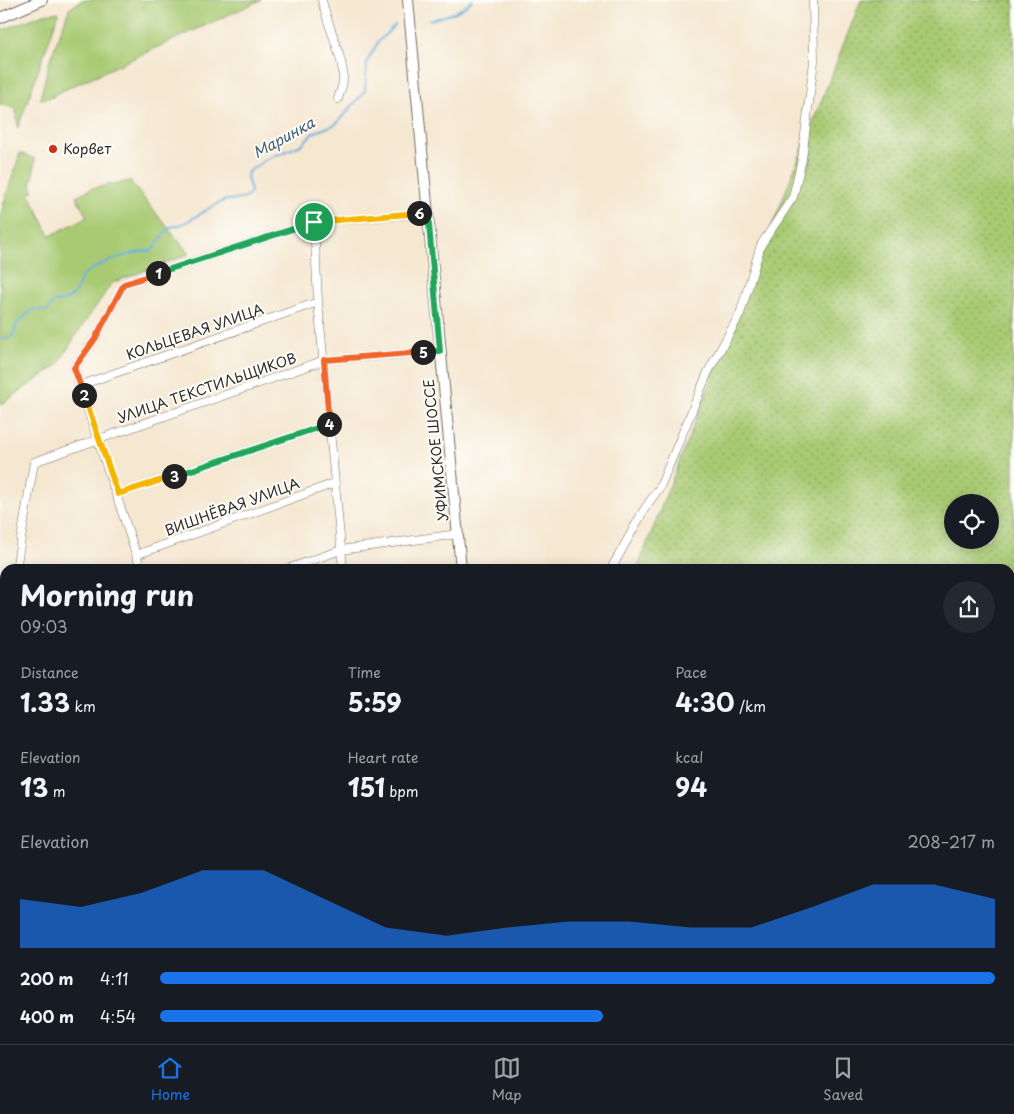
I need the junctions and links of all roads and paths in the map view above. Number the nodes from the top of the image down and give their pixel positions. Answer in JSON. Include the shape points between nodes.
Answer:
{"nodes":[{"id":1,"x":42,"y":0,"type":"edge"},
{"id":2,"x":322,"y":0,"type":"edge"},
{"id":3,"x":408,"y":0,"type":"edge"},
{"id":4,"x":813,"y":0,"type":"edge"},
{"id":5,"x":0,"y":18,"type":"edge"},
{"id":6,"x":338,"y":100,"type":"dead end"},
{"id":7,"x":428,"y":213,"type":"junction"},
{"id":8,"x":314,"y":222,"type":"junction"},
{"id":9,"x":318,"y":302,"type":"junction"},
{"id":10,"x":440,"y":351,"type":"junction"},
{"id":11,"x":324,"y":360,"type":"junction"},
{"id":12,"x":81,"y":385,"type":"junction"},
{"id":13,"x":330,"y":424,"type":"junction"},
{"id":14,"x":97,"y":440,"type":"junction"},
{"id":15,"x":335,"y":483,"type":"junction"},
{"id":16,"x":118,"y":494,"type":"junction"},
{"id":17,"x":458,"y":534,"type":"junction"},
{"id":18,"x":341,"y":550,"type":"junction"},
{"id":19,"x":136,"y":555,"type":"junction"},
{"id":20,"x":17,"y":564,"type":"edge"},
{"id":21,"x":139,"y":564,"type":"edge"},
{"id":22,"x":301,"y":564,"type":"edge"},
{"id":23,"x":342,"y":564,"type":"edge"},
{"id":24,"x":461,"y":564,"type":"edge"},
{"id":25,"x":614,"y":564,"type":"edge"}],
"edges":[{"from":1,"to":5,"type":"main road"},
{"from":2,"to":6,"type":"street","via":[[338,51],[343,80]]},
{"from":3,"to":7,"type":"main road","name":"УФИМСКОЕ ШОССЕ"},
{"from":4,"to":25,"type":"street","via":[[814,61],[802,158],[793,197],[761,245],[740,314],[708,372],[660,487]]},
{"from":7,"to":8,"type":"street"},
{"from":7,"to":10,"type":"main road","name":"УФИМСКОЕ ШОССЕ"},
{"from":8,"to":9,"type":"street"},
{"from":8,"to":12,"type":"street","via":[[124,284],[95,339],[74,368]]},
{"from":9,"to":11,"type":"street"},
{"from":9,"to":12,"type":"street","name":"КОЛЬЦЕВАЯ УЛИЦА"},
{"from":10,"to":11,"type":"street","name":"УЛИЦА ТЕКСТИЛЬЩИКОВ"},
{"from":10,"to":17,"type":"main road","name":"УФИМСКОЕ ШОССЕ"},
{"from":11,"to":13,"type":"street"},
{"from":11,"to":14,"type":"street","name":"УЛИЦА ТЕКСТИЛЬЩИКОВ"},
{"from":12,"to":14,"type":"street"},
{"from":13,"to":15,"type":"street"},
{"from":13,"to":16,"type":"street"},
{"from":14,"to":16,"type":"street"},
{"from":14,"to":20,"type":"street","name":"УЛИЦА ТЕКСТИЛЬЩИКОВ","via":[[34,462]]},
{"from":15,"to":18,"type":"street"},
{"from":15,"to":19,"type":"street","name":"ВИШНЁВАЯ УЛИЦА"},
{"from":16,"to":19,"type":"street"},
{"from":17,"to":18,"type":"street"},
{"from":17,"to":24,"type":"main road","name":"УФИМСКОЕ ШОССЕ"},
{"from":18,"to":22,"type":"street"},
{"from":18,"to":23,"type":"street"},
{"from":19,"to":21,"type":"street"}]}
